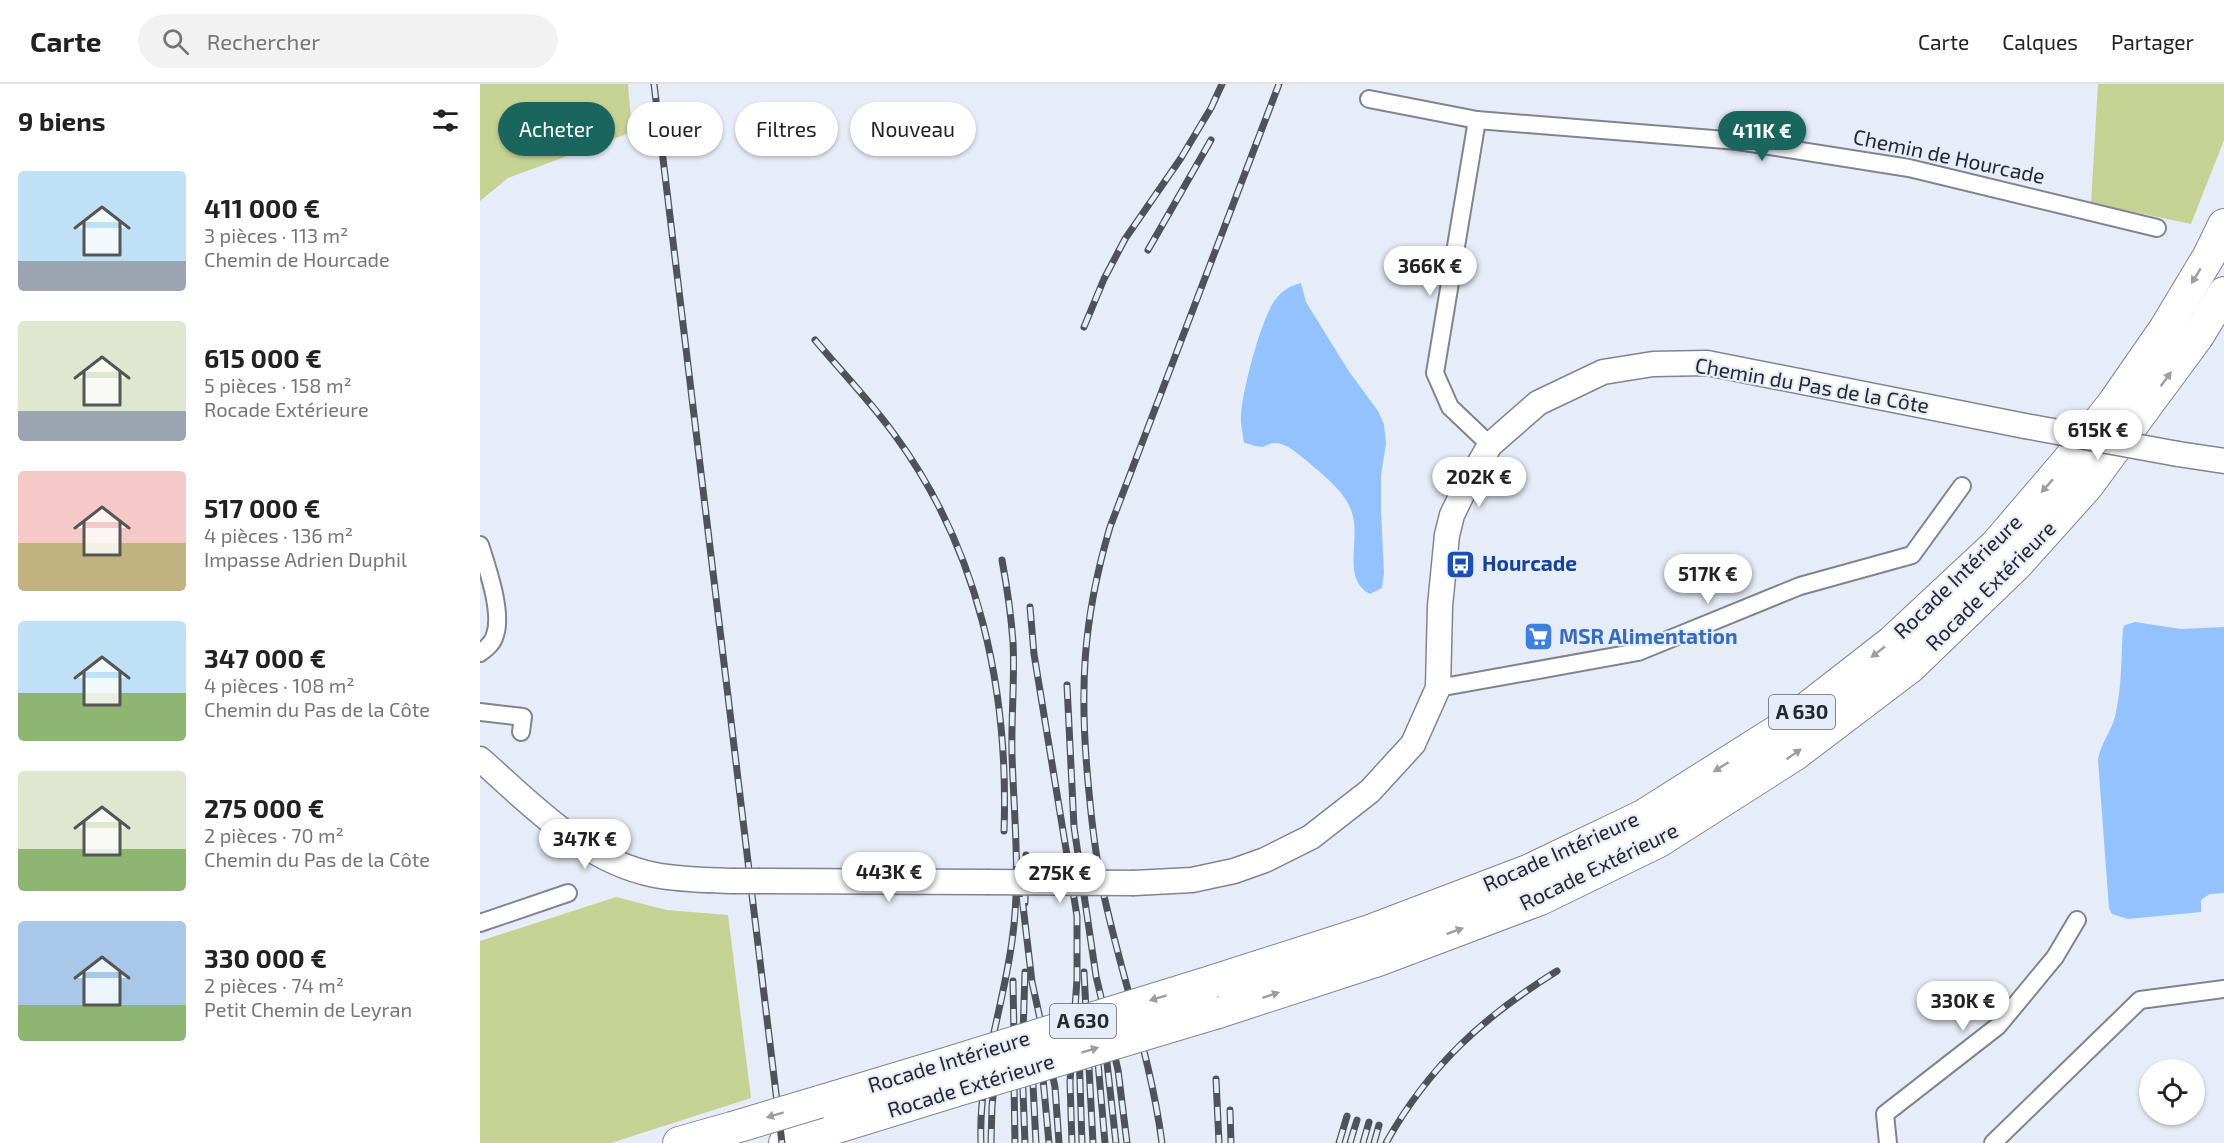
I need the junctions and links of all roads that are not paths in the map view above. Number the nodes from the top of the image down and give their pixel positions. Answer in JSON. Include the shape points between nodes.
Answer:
{"nodes":[{"id":1,"x":1369,"y":99,"type":"dead end"},
{"id":2,"x":1477,"y":120,"type":"junction"},
{"id":3,"x":2224,"y":225,"type":"edge"},
{"id":4,"x":2157,"y":228,"type":"dead end"},
{"id":5,"x":2224,"y":293,"type":"edge"},
{"id":6,"x":1490,"y":446,"type":"junction"},
{"id":7,"x":2224,"y":461,"type":"edge"},
{"id":8,"x":1962,"y":486,"type":"dead end"},
{"id":9,"x":480,"y":545,"type":"edge"},
{"id":10,"x":480,"y":653,"type":"edge"},
{"id":11,"x":1438,"y":688,"type":"junction"},
{"id":12,"x":480,"y":712,"type":"edge"},
{"id":13,"x":521,"y":732,"type":"dead end"},
{"id":14,"x":480,"y":759,"type":"edge"},
{"id":15,"x":568,"y":893,"type":"dead end"},
{"id":16,"x":2077,"y":920,"type":"dead end"},
{"id":17,"x":480,"y":922,"type":"edge"},
{"id":18,"x":2224,"y":989,"type":"edge"},
{"id":19,"x":953,"y":1077,"type":"junction"},
{"id":20,"x":820,"y":1117,"type":"junction"},
{"id":21,"x":679,"y":1143,"type":"edge"},
{"id":22,"x":785,"y":1143,"type":"edge"},
{"id":23,"x":1888,"y":1143,"type":"edge"},
{"id":24,"x":1993,"y":1143,"type":"edge"}],
"edges":[{"from":1,"to":2,"type":"street","name":"Chemin de Hourcade"},
{"from":2,"to":4,"type":"street","name":"Chemin de Hourcade","via":[[1760,144],[1909,168]]},
{"from":2,"to":6,"type":"street","via":[[1435,374],[1450,407]]},
{"from":3,"to":19,"type":"highway","name":"Rocade Intérieure","number":"A 630","one_way":true,"bridge":true,"via":[[2164,329],[2113,404],[1996,545],[1892,642],[1779,730],[1643,816],[1528,871],[1370,931],[1214,981]]},
{"from":19,"to":5,"type":"highway","name":"Rocade Extérieure","number":"A 630","one_way":true,"bridge":true,"via":[[1215,1013],[1377,960],[1540,900],[1659,842],[1794,755],[1910,667],[2016,565],[2087,486],[2197,338]]},
{"from":6,"to":7,"type":"street","name":"Chemin du Pas de la Côte","bridge":true,"via":[[1539,403],[1603,372],[1653,364],[1707,363]]},
{"from":6,"to":11,"type":"street","name":"Chemin du Pas de la Côte","via":[[1465,488],[1447,535]]},
{"from":8,"to":11,"type":"street","via":[[1912,555],[1800,586],[1638,652]]},
{"from":9,"to":10,"type":"street","via":[[497,621],[492,642]]},
{"from":11,"to":14,"type":"street","name":"Chemin du Pas de la Côte","bridge":true,"via":[[1413,744],[1370,791],[1311,837],[1265,860],[1192,880],[1134,884],[733,881],[654,875],[588,848]]},
{"from":12,"to":13,"type":"street","via":[[523,717]]},
{"from":15,"to":17,"type":"street"},
{"from":16,"to":23,"type":"street","via":[[2055,957],[1998,1026],[1885,1114]]},
{"from":18,"to":24,"type":"street","via":[[2140,1000]]},
{"from":19,"to":20,"type":"highway","name":"Rocade Intérieure","number":"A 630"},
{"from":20,"to":21,"type":"highway","name":"Rocade Intérieure","number":"A 630","one_way":true,"bridge":true,"via":[[732,1128]]},
{"from":20,"to":22,"type":"highway","number":"A 630"}]}
